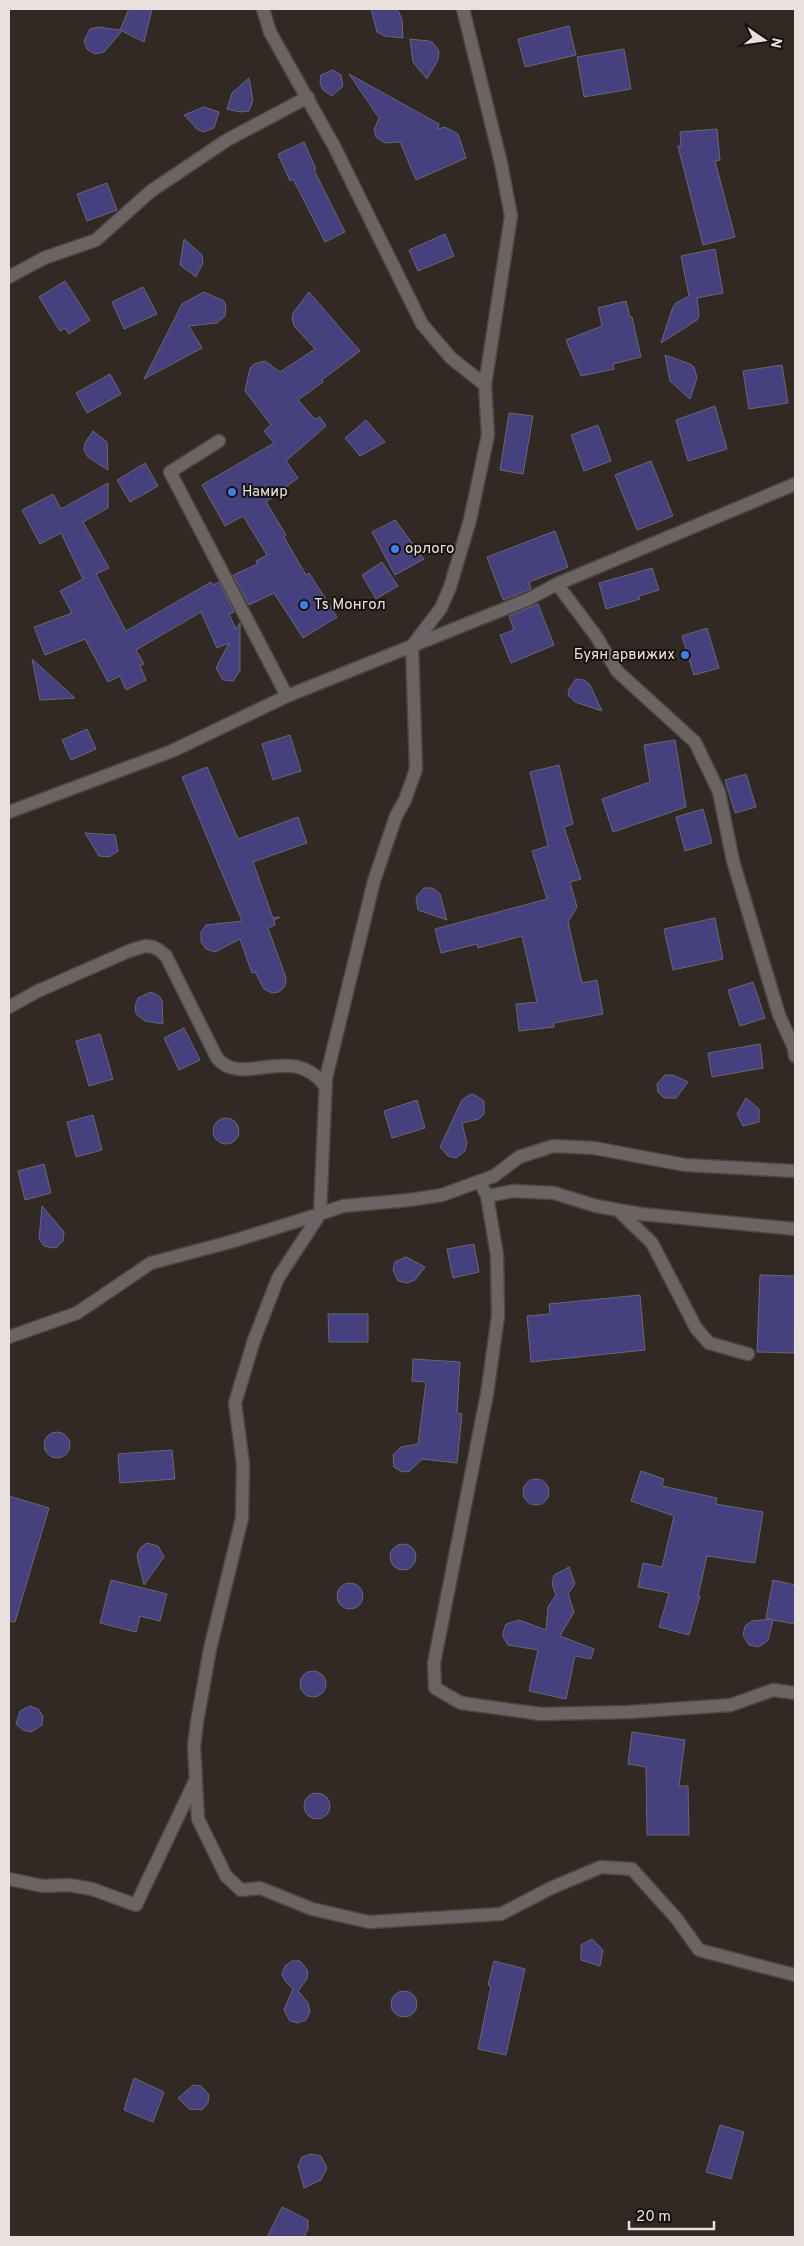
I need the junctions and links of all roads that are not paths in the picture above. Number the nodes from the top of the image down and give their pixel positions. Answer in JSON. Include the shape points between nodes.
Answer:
{"nodes":[{"id":1,"x":263,"y":9,"type":"edge"},
{"id":2,"x":464,"y":9,"type":"edge"},
{"id":3,"x":308,"y":97,"type":"junction"},
{"id":4,"x":9,"y":277,"type":"edge"},
{"id":5,"x":485,"y":385,"type":"junction"},
{"id":6,"x":219,"y":441,"type":"dead end"},
{"id":7,"x":795,"y":484,"type":"edge"},
{"id":8,"x":557,"y":584,"type":"junction"},
{"id":9,"x":412,"y":646,"type":"junction"},
{"id":10,"x":287,"y":696,"type":"junction"},
{"id":11,"x":9,"y":812,"type":"edge"},
{"id":12,"x":9,"y":1007,"type":"edge"},
{"id":13,"x":795,"y":1056,"type":"edge"},
{"id":14,"x":325,"y":1086,"type":"junction"},
{"id":15,"x":795,"y":1171,"type":"edge"},
{"id":16,"x":480,"y":1182,"type":"junction"},
{"id":17,"x":487,"y":1196,"type":"junction"},
{"id":18,"x":618,"y":1210,"type":"junction"},
{"id":19,"x":320,"y":1214,"type":"junction"},
{"id":20,"x":795,"y":1229,"type":"edge"},
{"id":21,"x":9,"y":1337,"type":"edge"},
{"id":22,"x":748,"y":1354,"type":"dead end"},
{"id":23,"x":795,"y":1692,"type":"edge"},
{"id":24,"x":196,"y":1779,"type":"junction"},
{"id":25,"x":9,"y":1879,"type":"edge"},
{"id":26,"x":795,"y":1975,"type":"edge"}],
"edges":[{"from":1,"to":3,"type":"street","via":[[270,32]]},
{"from":2,"to":5,"type":"street","via":[[511,216]]},
{"from":3,"to":4,"type":"street","via":[[227,140],[151,191],[96,240],[44,258]]},
{"from":3,"to":5,"type":"street","via":[[422,324],[450,358]]},
{"from":5,"to":9,"type":"street","via":[[488,435],[470,520],[441,608]]},
{"from":6,"to":10,"type":"street","via":[[170,472]]},
{"from":7,"to":8,"type":"street"},
{"from":8,"to":9,"type":"street"},
{"from":8,"to":13,"type":"street","via":[[596,636],[617,671],[695,742],[719,792],[732,861],[779,1015]]},
{"from":9,"to":10,"type":"street"},
{"from":9,"to":14,"type":"street","via":[[416,769],[374,881]]},
{"from":10,"to":11,"type":"street","via":[[172,751]]},
{"from":12,"to":14,"type":"street","via":[[130,951],[153,947],[172,966],[222,1064],[231,1070],[298,1066],[315,1074]]},
{"from":14,"to":19,"type":"street"},
{"from":15,"to":16,"type":"street","via":[[685,1165],[594,1148],[563,1146],[544,1148],[519,1157],[494,1176]]},
{"from":16,"to":17,"type":"street"},
{"from":16,"to":19,"type":"street","via":[[442,1195],[343,1206]]},
{"from":17,"to":18,"type":"street","via":[[513,1191],[554,1193]]},
{"from":17,"to":23,"type":"street","via":[[497,1256],[498,1316],[487,1394],[434,1663],[435,1688],[461,1702],[541,1714],[731,1705],[773,1690]]},
{"from":18,"to":20,"type":"street"},
{"from":18,"to":22,"type":"street","via":[[652,1243],[696,1328],[709,1343]]},
{"from":19,"to":21,"type":"street","via":[[151,1263],[77,1313]]},
{"from":19,"to":24,"type":"street","via":[[278,1278],[254,1340],[235,1404],[243,1464],[242,1518],[210,1649],[197,1722],[194,1746]]},
{"from":24,"to":25,"type":"street","via":[[136,1905],[92,1889],[69,1885],[43,1886]]},
{"from":24,"to":26,"type":"street","via":[[198,1819],[226,1876],[241,1890],[260,1888],[312,1909],[369,1922],[501,1914],[601,1867],[632,1869],[677,1919],[699,1950]]}]}
